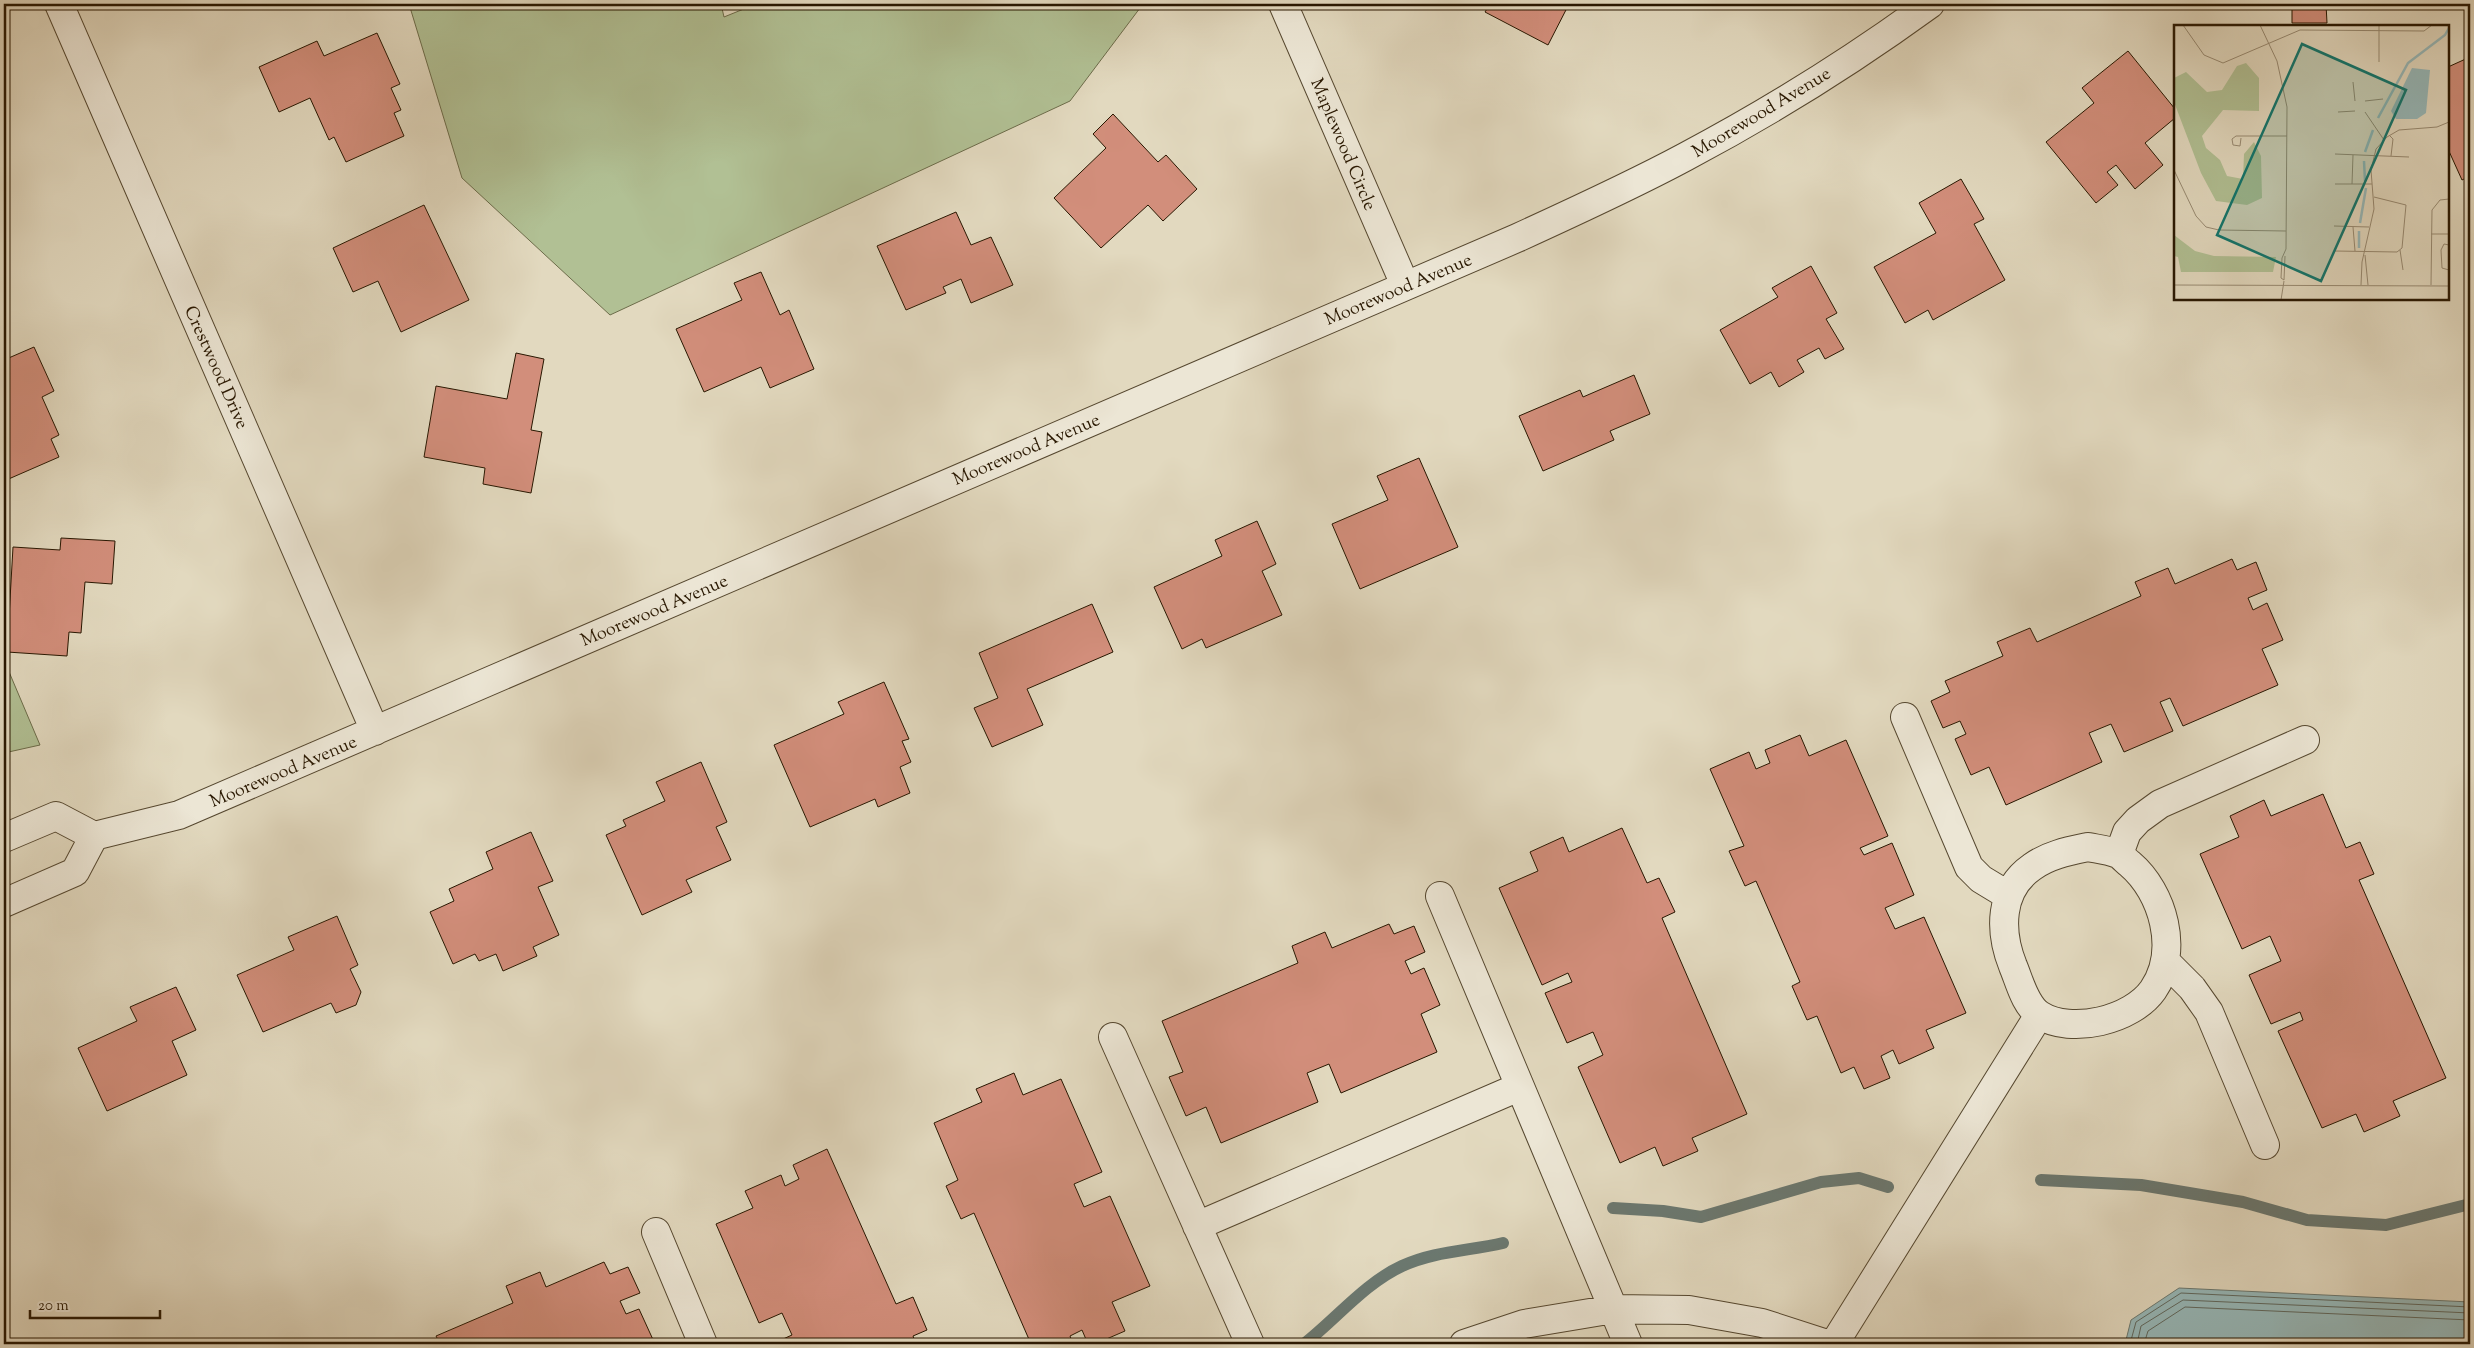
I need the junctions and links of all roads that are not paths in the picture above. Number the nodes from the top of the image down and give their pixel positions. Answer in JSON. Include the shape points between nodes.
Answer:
{"nodes":[{"id":1,"x":58,"y":4,"type":"edge"},
{"id":2,"x":1283,"y":4,"type":"edge"},
{"id":3,"x":1930,"y":4,"type":"edge"},
{"id":4,"x":1405,"y":285,"type":"junction"},
{"id":5,"x":1905,"y":717,"type":"dead end"},
{"id":6,"x":375,"y":731,"type":"junction"},
{"id":7,"x":2305,"y":740,"type":"dead end"},
{"id":8,"x":94,"y":836,"type":"junction"},
{"id":9,"x":4,"y":838,"type":"edge"},
{"id":10,"x":2119,"y":854,"type":"junction"},
{"id":11,"x":1440,"y":896,"type":"dead end"},
{"id":12,"x":2009,"y":896,"type":"junction"},
{"id":13,"x":4,"y":903,"type":"edge"},
{"id":14,"x":2165,"y":961,"type":"junction"},
{"id":15,"x":2039,"y":1015,"type":"junction"},
{"id":16,"x":1114,"y":1037,"type":"dead end"},
{"id":17,"x":1519,"y":1087,"type":"junction"},
{"id":18,"x":2265,"y":1144,"type":"dead end"},
{"id":19,"x":1198,"y":1226,"type":"junction"},
{"id":20,"x":656,"y":1232,"type":"dead end"},
{"id":21,"x":1614,"y":1309,"type":"junction"},
{"id":22,"x":703,"y":1344,"type":"edge"},
{"id":23,"x":1250,"y":1344,"type":"edge"},
{"id":24,"x":1464,"y":1344,"type":"edge"},
{"id":25,"x":1628,"y":1344,"type":"edge"},
{"id":26,"x":1827,"y":1344,"type":"edge"},
{"id":27,"x":1834,"y":1344,"type":"edge"}],
"edges":[{"from":1,"to":6,"type":"street","name":"Crestwood Drive"},
{"from":2,"to":4,"type":"street","name":"Maplewood Circle"},
{"from":3,"to":4,"type":"street","name":"Moorewood Avenue","via":[[1823,76],[1691,154],[1517,238]]},
{"from":4,"to":6,"type":"street","name":"Moorewood Avenue"},
{"from":5,"to":12,"type":"street","via":[[1969,867],[1981,879]]},
{"from":6,"to":8,"type":"street","name":"Moorewood Avenue","via":[[179,815]]},
{"from":7,"to":10,"type":"street","via":[[2160,804],[2127,832]]},
{"from":8,"to":9,"type":"street","via":[[56,816]]},
{"from":8,"to":13,"type":"street","via":[[75,872]]},
{"from":10,"to":12,"type":"street","via":[[2088,847],[2058,854],[2032,866],[2014,883]]},
{"from":10,"to":14,"type":"street","via":[[2140,873],[2157,897],[2165,924]]},
{"from":11,"to":17,"type":"street"},
{"from":12,"to":15,"type":"street","via":[[2004,927],[2009,955],[2021,986]]},
{"from":14,"to":15,"type":"street","via":[[2153,990],[2134,1008],[2112,1018],[2085,1024],[2062,1023]]},
{"from":14,"to":18,"type":"street","via":[[2192,988],[2208,1012]]},
{"from":15,"to":27,"type":"street"},
{"from":16,"to":19,"type":"street"},
{"from":17,"to":19,"type":"street"},
{"from":17,"to":21,"type":"street"},
{"from":19,"to":23,"type":"street"},
{"from":20,"to":22,"type":"street"},
{"from":21,"to":24,"type":"street","via":[[1524,1324]]},
{"from":21,"to":25,"type":"street"},
{"from":21,"to":26,"type":"street","via":[[1689,1310],[1762,1323]]}]}
